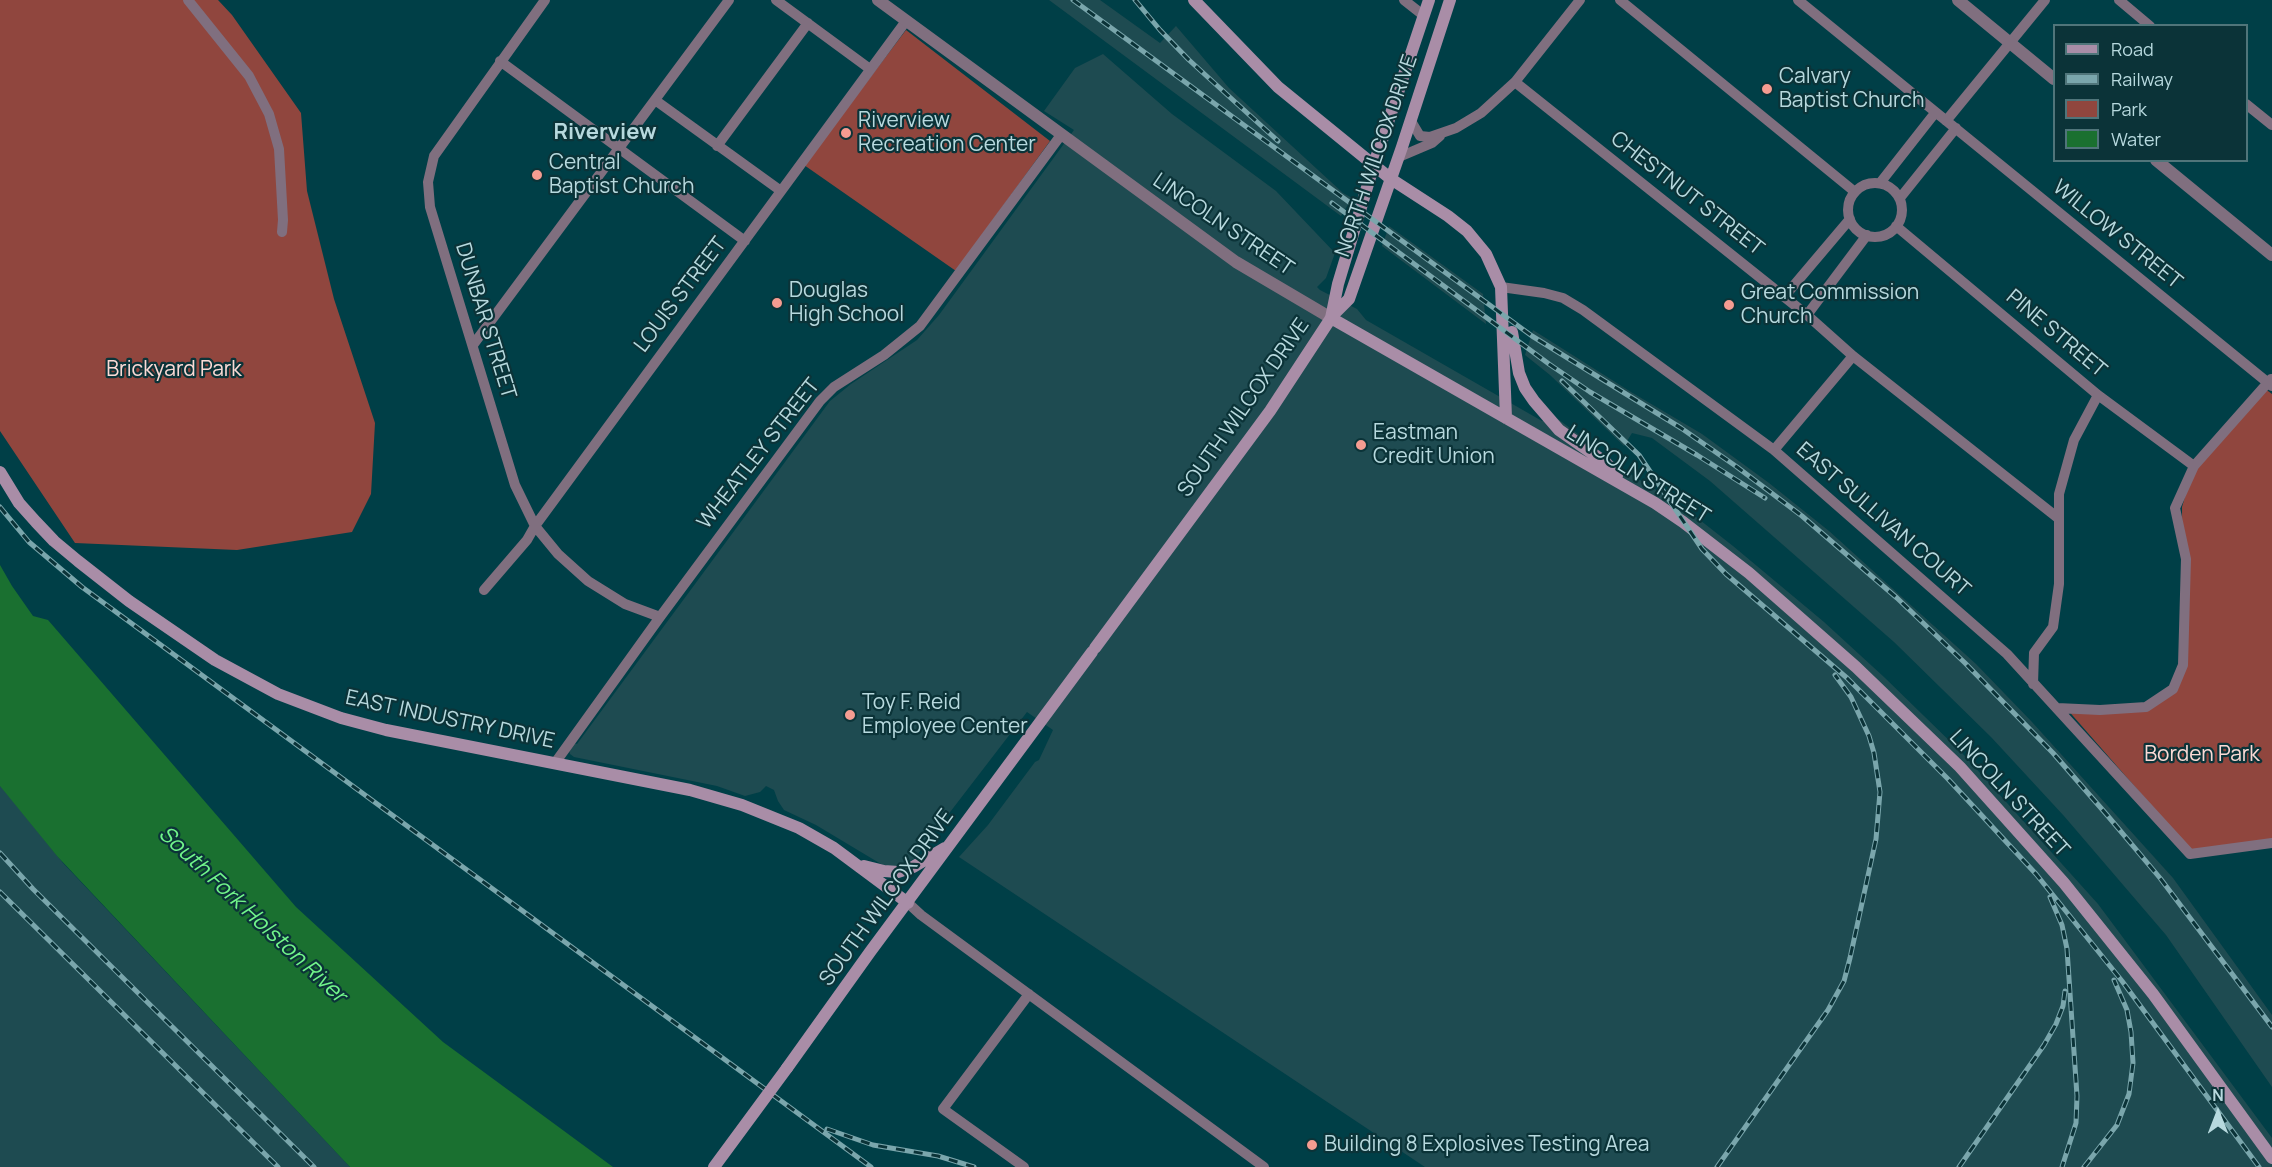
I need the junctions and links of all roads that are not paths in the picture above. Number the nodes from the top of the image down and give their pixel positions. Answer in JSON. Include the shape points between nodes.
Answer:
{"nodes":[{"id":1,"x":188,"y":0,"type":"edge"},
{"id":2,"x":545,"y":0,"type":"edge"},
{"id":3,"x":729,"y":0,"type":"edge"},
{"id":4,"x":776,"y":0,"type":"edge"},
{"id":5,"x":878,"y":0,"type":"edge"},
{"id":6,"x":1194,"y":0,"type":"edge"},
{"id":7,"x":1404,"y":0,"type":"edge"},
{"id":8,"x":1429,"y":0,"type":"edge"},
{"id":9,"x":1450,"y":0,"type":"edge"},
{"id":10,"x":1580,"y":0,"type":"edge"},
{"id":11,"x":1620,"y":0,"type":"edge"},
{"id":12,"x":1797,"y":0,"type":"edge"},
{"id":13,"x":1958,"y":0,"type":"edge"},
{"id":14,"x":2045,"y":0,"type":"edge"},
{"id":15,"x":2119,"y":0,"type":"edge"},
{"id":16,"x":1423,"y":15,"type":"junction"},
{"id":17,"x":906,"y":21,"type":"junction"},
{"id":18,"x":808,"y":23,"type":"junction"},
{"id":19,"x":2148,"y":24,"type":"edge"},
{"id":20,"x":1440,"y":29,"type":"junction"},
{"id":21,"x":2010,"y":42,"type":"junction"},
{"id":22,"x":500,"y":61,"type":"junction"},
{"id":23,"x":870,"y":69,"type":"junction"},
{"id":24,"x":2053,"y":77,"type":"edge"},
{"id":25,"x":1515,"y":82,"type":"junction"},
{"id":26,"x":655,"y":100,"type":"junction"},
{"id":27,"x":2248,"y":106,"type":"edge"},
{"id":28,"x":1935,"y":112,"type":"junction"},
{"id":29,"x":1411,"y":121,"type":"junction"},
{"id":30,"x":1946,"y":121,"type":"junction"},
{"id":31,"x":2272,"y":125,"type":"edge"},
{"id":32,"x":1956,"y":128,"type":"junction"},
{"id":33,"x":1442,"y":134,"type":"junction"},
{"id":34,"x":1060,"y":135,"type":"junction"},
{"id":35,"x":717,"y":146,"type":"junction"},
{"id":36,"x":618,"y":150,"type":"junction"},
{"id":37,"x":1399,"y":157,"type":"junction"},
{"id":38,"x":2158,"y":162,"type":"edge"},
{"id":39,"x":1374,"y":164,"type":"junction"},
{"id":40,"x":1391,"y":179,"type":"junction"},
{"id":41,"x":1880,"y":183,"type":"junction"},
{"id":42,"x":781,"y":191,"type":"junction"},
{"id":43,"x":1855,"y":192,"type":"junction"},
{"id":44,"x":1899,"y":198,"type":"junction"},
{"id":45,"x":1850,"y":219,"type":"junction"},
{"id":46,"x":1896,"y":226,"type":"junction"},
{"id":47,"x":282,"y":231,"type":"dead end"},
{"id":48,"x":1867,"y":235,"type":"junction"},
{"id":49,"x":745,"y":241,"type":"junction"},
{"id":50,"x":2272,"y":255,"type":"edge"},
{"id":51,"x":1501,"y":287,"type":"junction"},
{"id":52,"x":1784,"y":297,"type":"junction"},
{"id":53,"x":1807,"y":315,"type":"junction"},
{"id":54,"x":1330,"y":318,"type":"junction"},
{"id":55,"x":473,"y":345,"type":"junction"},
{"id":56,"x":1852,"y":356,"type":"junction"},
{"id":57,"x":2271,"y":383,"type":"edge"},
{"id":58,"x":2098,"y":395,"type":"junction"},
{"id":59,"x":1506,"y":418,"type":"junction"},
{"id":60,"x":1774,"y":450,"type":"junction"},
{"id":61,"x":2194,"y":466,"type":"junction"},
{"id":62,"x":0,"y":472,"type":"edge"},
{"id":63,"x":1627,"y":485,"type":"junction"},
{"id":64,"x":2058,"y":518,"type":"junction"},
{"id":65,"x":535,"y":526,"type":"junction"},
{"id":66,"x":484,"y":590,"type":"dead end"},
{"id":67,"x":660,"y":617,"type":"junction"},
{"id":68,"x":2033,"y":684,"type":"junction"},
{"id":69,"x":2057,"y":708,"type":"junction"},
{"id":70,"x":555,"y":763,"type":"junction"},
{"id":71,"x":2272,"y":843,"type":"edge"},
{"id":72,"x":951,"y":844,"type":"junction"},
{"id":73,"x":856,"y":864,"type":"junction"},
{"id":74,"x":908,"y":903,"type":"junction"},
{"id":75,"x":1029,"y":994,"type":"junction"},
{"id":76,"x":2272,"y":1158,"type":"edge"},
{"id":77,"x":714,"y":1167,"type":"edge"},
{"id":78,"x":1024,"y":1167,"type":"edge"},
{"id":79,"x":1264,"y":1167,"type":"edge"}],
"edges":[{"from":1,"to":47,"type":"street","via":[[249,76],[269,114],[279,149]]},
{"from":2,"to":22,"type":"street","name":"DUNBAR STREET"},
{"from":3,"to":26,"type":"street"},
{"from":4,"to":18,"type":"street"},
{"from":5,"to":17,"type":"street","name":"LINCOLN STREET"},
{"from":6,"to":39,"type":"main road","via":[[1278,87]]},
{"from":7,"to":16,"type":"street"},
{"from":8,"to":16,"type":"main road","name":"NORTH WILCOX DRIVE"},
{"from":9,"to":20,"type":"main road","name":"NORTH WILCOX DRIVE"},
{"from":10,"to":25,"type":"street"},
{"from":11,"to":43,"type":"street"},
{"from":12,"to":28,"type":"street","name":"WILLOW STREET"},
{"from":13,"to":21,"type":"street"},
{"from":14,"to":21,"type":"street"},
{"from":15,"to":19,"type":"street"},
{"from":16,"to":20,"type":"main road"},
{"from":16,"to":39,"type":"main road","name":"NORTH WILCOX DRIVE"},
{"from":17,"to":23,"type":"street","name":"LOUIS STREET"},
{"from":17,"to":34,"type":"street","name":"LINCOLN STREET"},
{"from":18,"to":23,"type":"street"},
{"from":18,"to":35,"type":"street"},
{"from":20,"to":29,"type":"main road","name":"NORTH WILCOX DRIVE"},
{"from":21,"to":24,"type":"street"},
{"from":21,"to":30,"type":"street"},
{"from":22,"to":36,"type":"street"},
{"from":22,"to":55,"type":"street","name":"DUNBAR STREET","via":[[434,156],[428,182],[430,207]]},
{"from":23,"to":42,"type":"street","name":"LOUIS STREET"},
{"from":25,"to":33,"type":"street","via":[[1467,122]]},
{"from":25,"to":52,"type":"street","name":"CHESTNUT STREET"},
{"from":26,"to":35,"type":"street"},
{"from":26,"to":36,"type":"street"},
{"from":27,"to":31,"type":"street"},
{"from":28,"to":30,"type":"street","name":"WILLOW STREET"},
{"from":28,"to":41,"type":"street"},
{"from":29,"to":33,"type":"street","via":[[1420,136]]},
{"from":29,"to":37,"type":"main road","name":"NORTH WILCOX DRIVE"},
{"from":30,"to":32,"type":"street","name":"WILLOW STREET"},
{"from":32,"to":44,"type":"street"},
{"from":32,"to":57,"type":"street","name":"WILLOW STREET"},
{"from":33,"to":37,"type":"street","via":[[1432,143]]},
{"from":34,"to":54,"type":"street","name":"LINCOLN STREET","via":[[1236,262]]},
{"from":34,"to":67,"type":"street","name":"WHEATLEY STREET","via":[[920,326],[820,401]]},
{"from":35,"to":42,"type":"street"},
{"from":36,"to":49,"type":"street"},
{"from":36,"to":55,"type":"street"},
{"from":37,"to":40,"type":"main road","name":"NORTH WILCOX DRIVE"},
{"from":38,"to":50,"type":"street"},
{"from":39,"to":40,"type":"main road"},
{"from":39,"to":54,"type":"main road","name":"SOUTH WILCOX DRIVE"},
{"from":40,"to":51,"type":"main road","via":[[1467,231],[1486,254]]},
{"from":40,"to":54,"type":"main road","name":"NORTH WILCOX DRIVE","via":[[1349,299]]},
{"from":41,"to":43,"type":"street"},
{"from":41,"to":44,"type":"street"},
{"from":42,"to":49,"type":"street","name":"LOUIS STREET"},
{"from":43,"to":45,"type":"street","via":[[1849,205]]},
{"from":44,"to":46,"type":"street","via":[[1902,213]]},
{"from":45,"to":48,"type":"street"},
{"from":45,"to":52,"type":"street"},
{"from":46,"to":48,"type":"street","via":[[1883,235]]},
{"from":46,"to":58,"type":"street","name":"PINE STREET"},
{"from":48,"to":53,"type":"street"},
{"from":49,"to":65,"type":"street","name":"LOUIS STREET"},
{"from":51,"to":59,"type":"main road"},
{"from":51,"to":60,"type":"street","name":"EAST SULLIVAN COURT","via":[[1563,298]]},
{"from":51,"to":63,"type":"main road","via":[[1525,388],[1560,430]]},
{"from":52,"to":53,"type":"street","name":"CHESTNUT STREET"},
{"from":53,"to":56,"type":"street","name":"CHESTNUT STREET"},
{"from":54,"to":59,"type":"main road","name":"LINCOLN STREET"},
{"from":54,"to":72,"type":"main road","name":"SOUTH WILCOX DRIVE","via":[[1269,411]]},
{"from":55,"to":65,"type":"street","name":"DUNBAR STREET","via":[[515,485]]},
{"from":56,"to":60,"type":"street"},
{"from":56,"to":64,"type":"street","name":"CHESTNUT STREET"},
{"from":57,"to":61,"type":"street"},
{"from":58,"to":61,"type":"street","name":"PINE STREET"},
{"from":58,"to":64,"type":"street","via":[[2074,440],[2059,494]]},
{"from":59,"to":63,"type":"main road","name":"LINCOLN STREET"},
{"from":60,"to":68,"type":"street","name":"EAST SULLIVAN COURT","via":[[2007,654]]},
{"from":61,"to":69,"type":"street","via":[[2175,508],[2186,560],[2183,665],[2174,688],[2146,707]]},
{"from":62,"to":70,"type":"main road","name":"EAST INDUSTRY DRIVE","via":[[19,503],[54,541],[138,606],[250,680],[341,718]]},
{"from":63,"to":76,"type":"main road","name":"LINCOLN STREET","via":[[1749,573],[1856,666],[1960,767],[2036,849],[2109,937]]},
{"from":64,"to":68,"type":"street","via":[[2059,584],[2053,627],[2034,653]]},
{"from":65,"to":66,"type":"street","name":"LOUIS STREET"},
{"from":65,"to":67,"type":"street","name":"DUNBAR STREET","via":[[588,581],[625,604]]},
{"from":67,"to":70,"type":"street","name":"WHEATLEY STREET"},
{"from":68,"to":69,"type":"street","name":"EAST SULLIVAN COURT"},
{"from":69,"to":71,"type":"street","name":"EAST SULLIVAN COURT","via":[[2190,854]]},
{"from":70,"to":73,"type":"main road","name":"EAST INDUSTRY DRIVE","via":[[690,790],[763,812],[799,828]]},
{"from":72,"to":73,"type":"main road","via":[[898,872]]},
{"from":72,"to":74,"type":"main road","name":"SOUTH WILCOX DRIVE"},
{"from":73,"to":74,"type":"main road","name":"EAST INDUSTRY DRIVE"},
{"from":74,"to":75,"type":"street"},
{"from":74,"to":77,"type":"main road","name":"SOUTH WILCOX DRIVE","bridge":true},
{"from":75,"to":78,"type":"street","via":[[943,1108]]},
{"from":75,"to":79,"type":"street"}]}
